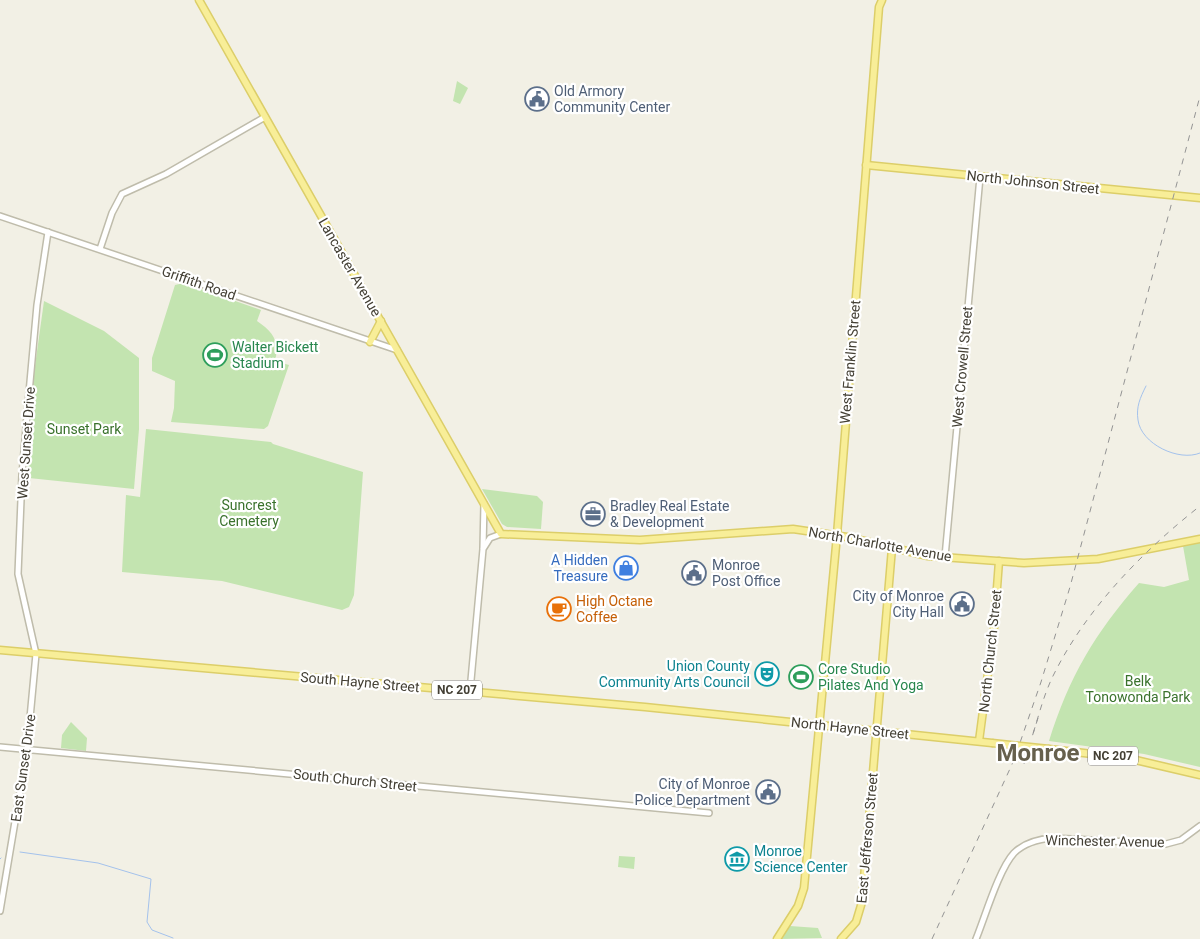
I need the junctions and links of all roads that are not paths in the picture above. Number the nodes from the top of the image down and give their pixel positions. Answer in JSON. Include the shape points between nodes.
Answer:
{"nodes":[{"id":1,"x":199,"y":0,"type":"edge"},
{"id":2,"x":882,"y":0,"type":"edge"},
{"id":3,"x":265,"y":117,"type":"junction"},
{"id":4,"x":866,"y":165,"type":"junction"},
{"id":5,"x":980,"y":177,"type":"junction"},
{"id":6,"x":1200,"y":198,"type":"edge"},
{"id":7,"x":0,"y":216,"type":"edge"},
{"id":8,"x":48,"y":232,"type":"junction"},
{"id":9,"x":100,"y":249,"type":"junction"},
{"id":10,"x":381,"y":321,"type":"junction"},
{"id":11,"x":370,"y":342,"type":"junction"},
{"id":12,"x":398,"y":350,"type":"junction"},
{"id":13,"x":484,"y":501,"type":"junction"},
{"id":14,"x":501,"y":534,"type":"junction"},
{"id":15,"x":837,"y":535,"type":"junction"},
{"id":16,"x":1200,"y":539,"type":"edge"},
{"id":17,"x":892,"y":548,"type":"junction"},
{"id":18,"x":483,"y":549,"type":"junction"},
{"id":19,"x":946,"y":557,"type":"junction"},
{"id":20,"x":999,"y":561,"type":"junction"},
{"id":21,"x":0,"y":650,"type":"edge"},
{"id":22,"x":36,"y":654,"type":"junction"},
{"id":23,"x":470,"y":691,"type":"junction"},
{"id":24,"x":721,"y":714,"type":"joint"},
{"id":25,"x":820,"y":725,"type":"junction"},
{"id":26,"x":876,"y":730,"type":"junction"},
{"id":27,"x":980,"y":741,"type":"junction"},
{"id":28,"x":0,"y":747,"type":"edge"},
{"id":29,"x":27,"y":750,"type":"junction"},
{"id":30,"x":1200,"y":775,"type":"edge"},
{"id":31,"x":709,"y":813,"type":"dead end"},
{"id":32,"x":1200,"y":826,"type":"edge"},
{"id":33,"x":0,"y":911,"type":"edge"},
{"id":34,"x":777,"y":939,"type":"edge"},
{"id":35,"x":841,"y":939,"type":"edge"},
{"id":36,"x":976,"y":939,"type":"edge"}],
"edges":[{"from":1,"to":3,"type":"main road","name":"Lancaster Avenue"},
{"from":2,"to":4,"type":"main road","name":"West Franklin Street","via":[[878,13]]},
{"from":3,"to":9,"type":"street","via":[[166,174],[122,194]]},
{"from":3,"to":10,"type":"main road","name":"Lancaster Avenue"},
{"from":4,"to":5,"type":"main road","name":"North Johnson Street"},
{"from":4,"to":15,"type":"main road","name":"West Franklin Street"},
{"from":5,"to":6,"type":"main road","name":"North Johnson Street"},
{"from":5,"to":19,"type":"street","name":"West Crowell Street"},
{"from":7,"to":8,"type":"street","name":"Griffith Road"},
{"from":8,"to":9,"type":"street","name":"Griffith Road"},
{"from":8,"to":22,"type":"street","name":"West Sunset Drive","via":[[28,404],[18,574]]},
{"from":9,"to":11,"type":"street","name":"Griffith Road"},
{"from":10,"to":11,"type":"main road"},
{"from":10,"to":12,"type":"main road","name":"Lancaster Avenue"},
{"from":11,"to":12,"type":"street","name":"Griffith Road"},
{"from":12,"to":13,"type":"main road","name":"Lancaster Avenue"},
{"from":13,"to":14,"type":"main road","name":"Lancaster Avenue"},
{"from":13,"to":18,"type":"street"},
{"from":14,"to":15,"type":"main road","name":"North Charlotte Avenue","via":[[640,540],[793,529]]},
{"from":14,"to":18,"type":"street","via":[[490,538]]},
{"from":15,"to":17,"type":"main road","name":"North Charlotte Avenue"},
{"from":15,"to":25,"type":"main road","name":"West Franklin Street"},
{"from":16,"to":20,"type":"main road","name":"North Charlotte Avenue","via":[[1098,559]]},
{"from":17,"to":19,"type":"main road","name":"North Charlotte Avenue"},
{"from":17,"to":26,"type":"main road","name":"East Jefferson Street"},
{"from":18,"to":23,"type":"street"},
{"from":19,"to":20,"type":"main road","name":"North Charlotte Avenue"},
{"from":20,"to":27,"type":"main road","name":"North Church Street"},
{"from":21,"to":22,"type":"main road","name":"South Hayne Street","number":"NC 207"},
{"from":22,"to":23,"type":"main road","name":"South Hayne Street","number":"NC 207"},
{"from":22,"to":29,"type":"street","name":"East Sunset Drive"},
{"from":23,"to":24,"type":"main road","name":"South Hayne Street","number":"NC 207"},
{"from":24,"to":25,"type":"main road","name":"North Hayne Street","number":"NC 207"},
{"from":25,"to":26,"type":"main road","name":"North Hayne Street","number":"NC 207"},
{"from":25,"to":34,"type":"main road","name":"West Franklin Street","via":[[804,892]]},
{"from":26,"to":27,"type":"main road","name":"North Hayne Street","number":"NC 207"},
{"from":26,"to":35,"type":"main road","name":"East Jefferson Street","via":[[860,912],[851,930]]},
{"from":27,"to":30,"type":"main road","number":"NC 207","bridge":true,"via":[[1126,758]]},
{"from":28,"to":29,"type":"street","name":"South Church Street"},
{"from":29,"to":31,"type":"street","name":"South Church Street"},
{"from":29,"to":33,"type":"street","name":"East Sunset Drive"},
{"from":32,"to":36,"type":"street","name":"Winchester Avenue","via":[[1181,840],[1166,844],[1053,838],[1033,841],[1014,852],[1004,869]]}]}
